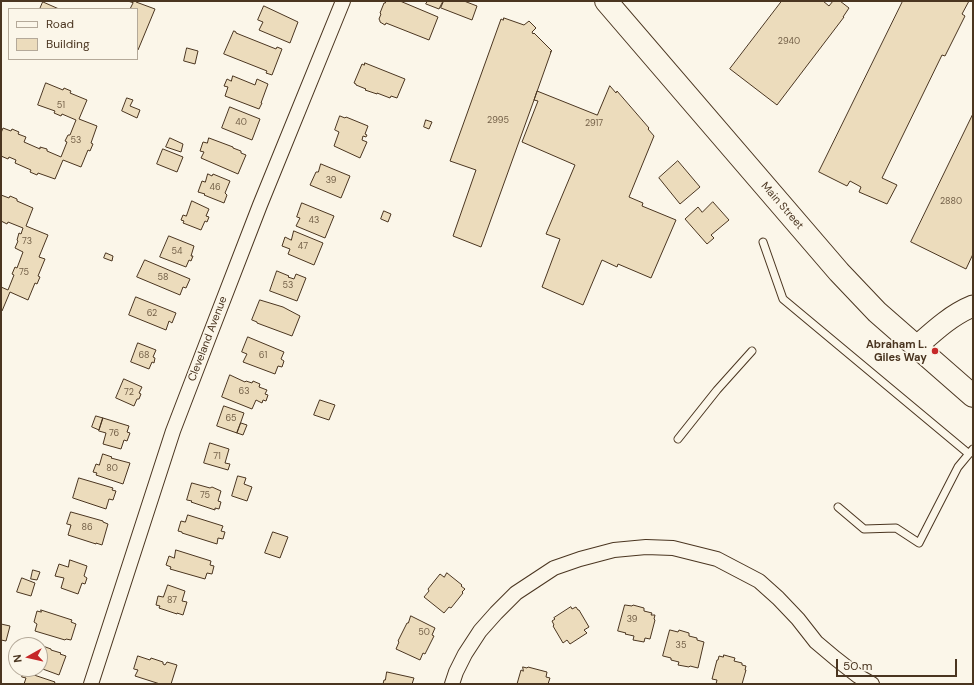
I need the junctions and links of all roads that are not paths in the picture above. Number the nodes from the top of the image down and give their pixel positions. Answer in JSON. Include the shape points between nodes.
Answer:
{"nodes":[{"id":1,"x":343,"y":1,"type":"edge"},
{"id":2,"x":606,"y":1,"type":"edge"},
{"id":3,"x":763,"y":242,"type":"dead end"},
{"id":4,"x":973,"y":306,"type":"edge"},
{"id":5,"x":916,"y":347,"type":"junction"},
{"id":6,"x":752,"y":351,"type":"dead end"},
{"id":7,"x":973,"y":396,"type":"edge"},
{"id":8,"x":678,"y":439,"type":"dead end"},
{"id":9,"x":971,"y":451,"type":"edge"},
{"id":10,"x":838,"y":507,"type":"dead end"},
{"id":11,"x":91,"y":684,"type":"edge"},
{"id":12,"x":452,"y":684,"type":"edge"},
{"id":13,"x":872,"y":684,"type":"edge"}],
"edges":[{"from":1,"to":11,"type":"street","name":"Cleveland Avenue","via":[[208,337],[173,431]]},
{"from":2,"to":5,"type":"main road","name":"Main Street","via":[[839,272],[877,312]]},
{"from":3,"to":9,"type":"lane","via":[[783,300]]},
{"from":4,"to":5,"type":"main road","via":[[947,320]]},
{"from":5,"to":7,"type":"main road","name":"Main Street"},
{"from":6,"to":8,"type":"lane"},
{"from":9,"to":10,"type":"lane","via":[[958,467],[919,542],[896,528],[864,529]]},
{"from":12,"to":13,"type":"street","via":[[465,654],[480,631],[516,593],[537,578],[554,568],[580,559],[614,550],[646,547],[673,548],[717,559],[759,581],[798,619],[816,642]]}]}
